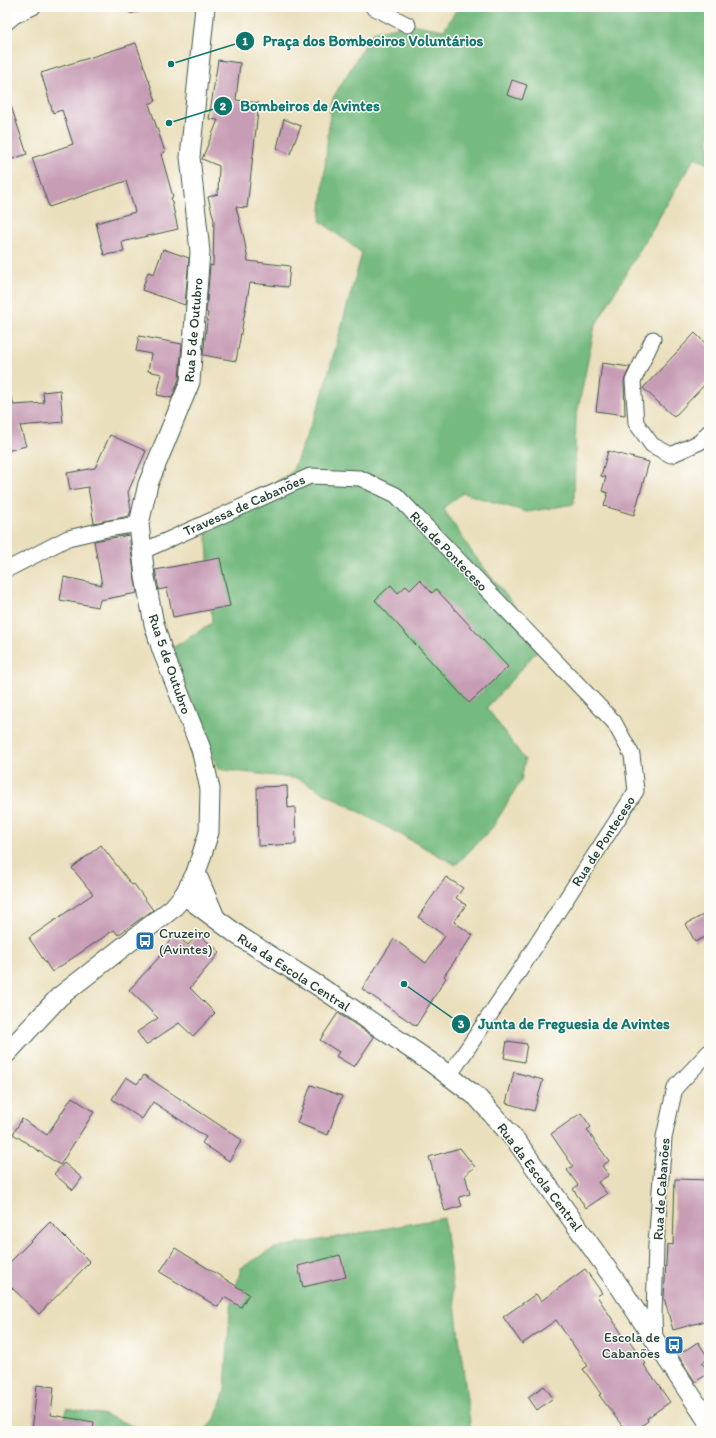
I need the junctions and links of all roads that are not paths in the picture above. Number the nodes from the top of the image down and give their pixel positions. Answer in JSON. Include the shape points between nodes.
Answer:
{"nodes":[{"id":1,"x":33,"y":7,"type":"edge"},
{"id":2,"x":205,"y":7,"type":"edge"},
{"id":3,"x":373,"y":7,"type":"edge"},
{"id":4,"x":7,"y":22,"type":"edge"},
{"id":5,"x":408,"y":25,"type":"dead end"},
{"id":6,"x":653,"y":339,"type":"dead end"},
{"id":7,"x":709,"y":432,"type":"edge"},
{"id":8,"x":396,"y":495,"type":"joint"},
{"id":9,"x":138,"y":524,"type":"junction"},
{"id":10,"x":141,"y":552,"type":"junction"},
{"id":11,"x":7,"y":567,"type":"edge"},
{"id":12,"x":196,"y":873,"type":"junction"},
{"id":13,"x":184,"y":895,"type":"junction"},
{"id":14,"x":216,"y":919,"type":"junction"},
{"id":15,"x":709,"y":1052,"type":"edge"},
{"id":16,"x":7,"y":1053,"type":"edge"},
{"id":17,"x":449,"y":1076,"type":"junction"},
{"id":18,"x":655,"y":1341,"type":"junction"},
{"id":19,"x":709,"y":1423,"type":"edge"}],
"edges":[{"from":1,"to":4,"type":"street"},
{"from":2,"to":9,"type":"street","name":"Rua 5 de Outubro","via":[[190,157],[200,252],[190,382],[148,484]]},
{"from":3,"to":5,"type":"street"},
{"from":6,"to":7,"type":"street","via":[[633,381],[636,423],[652,445],[671,456],[700,442]]},
{"from":8,"to":10,"type":"street","name":"Travessa de Cabanões","via":[[360,478],[310,476]]},
{"from":8,"to":17,"type":"street","name":"Rua de Ponteceso","via":[[614,722],[632,755],[636,791]]},
{"from":9,"to":10,"type":"street","name":"Rua 5 de Outubro"},
{"from":9,"to":11,"type":"street","via":[[68,538],[10,568]]},
{"from":10,"to":12,"type":"street","name":"Rua 5 de Outubro","via":[[154,624],[201,749],[210,789],[209,832]]},
{"from":12,"to":13,"type":"street","name":"Rua 5 de Outubro"},
{"from":12,"to":14,"type":"street"},
{"from":13,"to":14,"type":"street","name":"Rua da Escola Central"},
{"from":13,"to":16,"type":"street","name":"Rua 5 de Outubro","via":[[173,908],[59,997]]},
{"from":14,"to":17,"type":"street","name":"Rua da Escola Central"},
{"from":15,"to":18,"type":"street","name":"Rua de Cabanões","via":[[675,1088],[664,1137],[656,1245]]},
{"from":17,"to":18,"type":"street","name":"Rua da Escola Central","via":[[477,1097],[517,1142]]},
{"from":18,"to":19,"type":"street","name":"Rua da Escola Central"}]}
